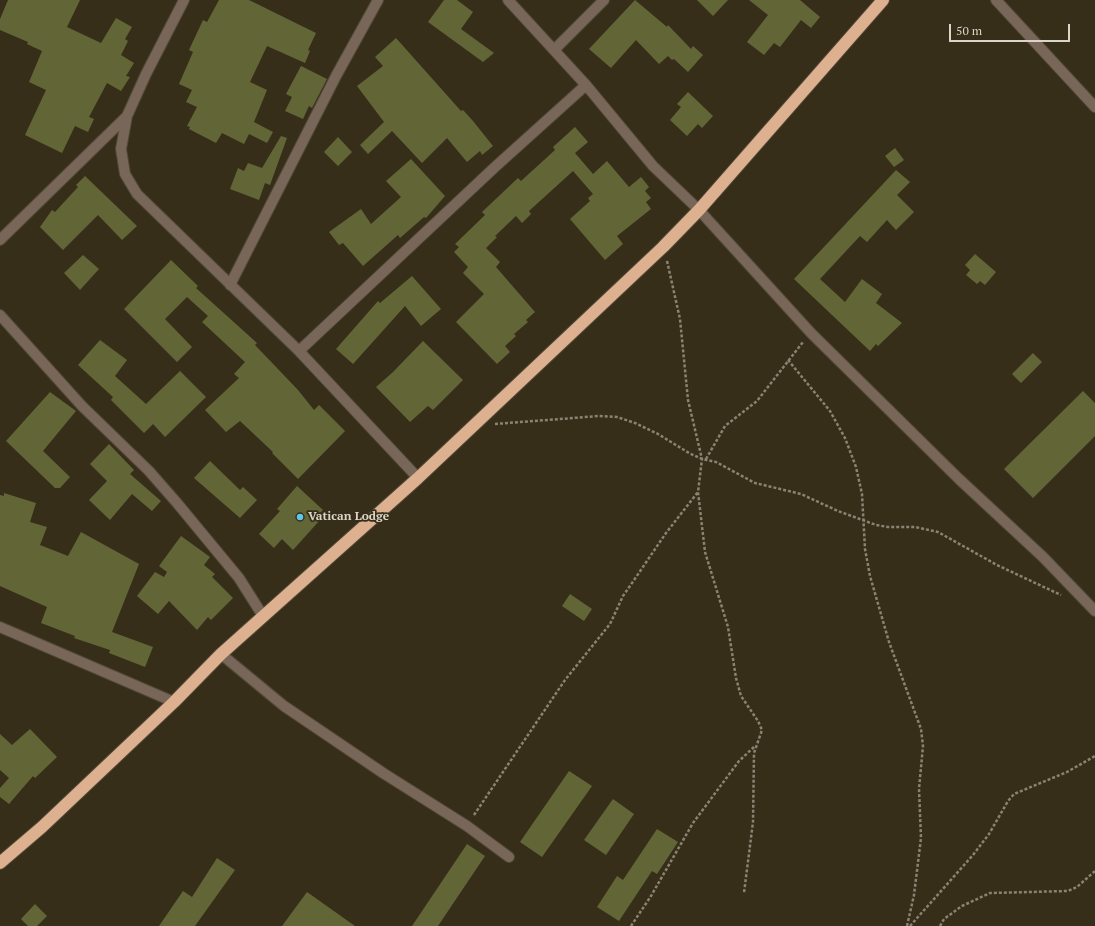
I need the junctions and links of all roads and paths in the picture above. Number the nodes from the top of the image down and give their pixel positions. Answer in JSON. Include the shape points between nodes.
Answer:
{"nodes":[{"id":1,"x":184,"y":0,"type":"edge"},
{"id":2,"x":378,"y":0,"type":"edge"},
{"id":3,"x":508,"y":0,"type":"edge"},
{"id":4,"x":604,"y":0,"type":"edge"},
{"id":5,"x":883,"y":0,"type":"edge"},
{"id":6,"x":996,"y":0,"type":"edge"},
{"id":7,"x":554,"y":50,"type":"junction"},
{"id":8,"x":586,"y":85,"type":"junction"},
{"id":9,"x":1095,"y":107,"type":"edge"},
{"id":10,"x":126,"y":116,"type":"junction"},
{"id":11,"x":699,"y":210,"type":"junction"},
{"id":12,"x":0,"y":240,"type":"edge"},
{"id":13,"x":663,"y":247,"type":"junction"},
{"id":14,"x":230,"y":285,"type":"junction"},
{"id":15,"x":0,"y":315,"type":"edge"},
{"id":16,"x":811,"y":333,"type":"junction"},
{"id":17,"x":299,"y":351,"type":"junction"},
{"id":18,"x":788,"y":360,"type":"junction"},
{"id":19,"x":472,"y":425,"type":"junction"},
{"id":20,"x":702,"y":459,"type":"junction"},
{"id":21,"x":706,"y":459,"type":"junction"},
{"id":22,"x":418,"y":478,"type":"junction"},
{"id":23,"x":698,"y":492,"type":"junction"},
{"id":24,"x":863,"y":520,"type":"junction"},
{"id":25,"x":1083,"y":598,"type":"junction"},
{"id":26,"x":1095,"y":612,"type":"edge"},
{"id":27,"x":264,"y":616,"type":"junction"},
{"id":28,"x":0,"y":627,"type":"edge"},
{"id":29,"x":220,"y":654,"type":"junction"},
{"id":30,"x":174,"y":702,"type":"junction"},
{"id":31,"x":755,"y":746,"type":"junction"},
{"id":32,"x":1095,"y":756,"type":"edge"},
{"id":33,"x":467,"y":826,"type":"junction"},
{"id":34,"x":509,"y":856,"type":"dead end"},
{"id":35,"x":0,"y":863,"type":"edge"},
{"id":36,"x":1095,"y":871,"type":"edge"},
{"id":37,"x":744,"y":893,"type":"dead end"},
{"id":38,"x":631,"y":926,"type":"edge"},
{"id":39,"x":907,"y":926,"type":"edge"},
{"id":40,"x":910,"y":926,"type":"edge"},
{"id":41,"x":940,"y":926,"type":"edge"}],
"edges":[{"from":1,"to":10,"type":"street"},
{"from":2,"to":14,"type":"street","via":[[336,76]]},
{"from":3,"to":7,"type":"street"},
{"from":4,"to":7,"type":"street"},
{"from":5,"to":11,"type":"highway"},
{"from":6,"to":9,"type":"street"},
{"from":7,"to":8,"type":"street"},
{"from":8,"to":11,"type":"street","via":[[654,166]]},
{"from":8,"to":17,"type":"street"},
{"from":10,"to":12,"type":"street"},
{"from":10,"to":14,"type":"street","via":[[121,148],[125,174],[137,194]]},
{"from":11,"to":13,"type":"highway"},
{"from":11,"to":16,"type":"street"},
{"from":13,"to":19,"type":"highway"},
{"from":13,"to":20,"type":"path","via":[[680,319],[688,400]]},
{"from":14,"to":17,"type":"street"},
{"from":15,"to":27,"type":"street","via":[[82,406],[149,471],[239,578]]},
{"from":16,"to":18,"type":"path"},
{"from":16,"to":25,"type":"street"},
{"from":17,"to":22,"type":"street"},
{"from":18,"to":21,"type":"path","via":[[758,401],[725,426]]},
{"from":18,"to":24,"type":"path","via":[[830,411],[845,438],[856,466],[862,494]]},
{"from":19,"to":20,"type":"path","via":[[617,417],[646,428]]},
{"from":19,"to":22,"type":"highway"},
{"from":20,"to":21,"type":"path"},
{"from":20,"to":23,"type":"path"},
{"from":21,"to":24,"type":"path","via":[[755,483],[801,494],[838,512]]},
{"from":22,"to":27,"type":"highway"},
{"from":23,"to":31,"type":"path","via":[[705,552],[728,627],[736,678],[741,696],[762,730]]},
{"from":23,"to":33,"type":"path","via":[[636,577],[610,624],[566,680]]},
{"from":24,"to":25,"type":"path","via":[[888,527],[930,529],[1062,596]]},
{"from":24,"to":39,"type":"path","via":[[870,576],[889,642],[921,729],[923,746],[919,789],[921,838],[914,895]]},
{"from":25,"to":26,"type":"street"},
{"from":27,"to":29,"type":"highway"},
{"from":28,"to":30,"type":"street"},
{"from":29,"to":30,"type":"highway"},
{"from":29,"to":33,"type":"street","via":[[284,706]]},
{"from":30,"to":35,"type":"highway","via":[[42,827]]},
{"from":31,"to":37,"type":"path","via":[[753,822]]},
{"from":31,"to":38,"type":"path","via":[[739,761],[693,823],[652,896]]},
{"from":32,"to":40,"type":"path","via":[[1011,798],[973,855]]},
{"from":33,"to":34,"type":"street"},
{"from":36,"to":41,"type":"path","via":[[1077,887],[1068,891],[990,893],[962,906],[944,919]]}]}
